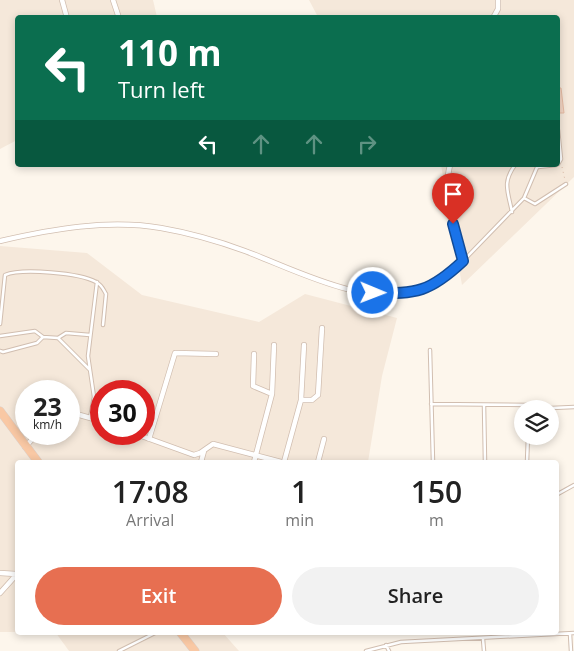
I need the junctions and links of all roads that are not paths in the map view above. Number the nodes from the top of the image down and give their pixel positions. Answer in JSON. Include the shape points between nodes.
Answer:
{"nodes":[{"id":1,"x":62,"y":0,"type":"edge"},
{"id":2,"x":113,"y":0,"type":"edge"},
{"id":3,"x":498,"y":0,"type":"edge"},
{"id":4,"x":66,"y":15,"type":"edge"},
{"id":5,"x":119,"y":15,"type":"edge"},
{"id":6,"x":495,"y":15,"type":"edge"},
{"id":7,"x":450,"y":167,"type":"edge"},
{"id":8,"x":513,"y":167,"type":"edge"},
{"id":9,"x":538,"y":167,"type":"edge"},
{"id":10,"x":566,"y":184,"type":"road end"},
{"id":11,"x":524,"y":198,"type":"junction"},
{"id":12,"x":512,"y":212,"type":"junction"},
{"id":13,"x":0,"y":241,"type":"edge"},
{"id":14,"x":463,"y":261,"type":"junction"},
{"id":15,"x":97,"y":282,"type":"junction"},
{"id":16,"x":0,"y":324,"type":"edge"},
{"id":17,"x":102,"y":326,"type":"dead end"},
{"id":18,"x":322,"y":328,"type":"dead end"},
{"id":19,"x":0,"y":336,"type":"edge"},
{"id":20,"x":90,"y":336,"type":"junction"},
{"id":21,"x":43,"y":337,"type":"junction"},
{"id":22,"x":58,"y":338,"type":"junction"},
{"id":23,"x":304,"y":345,"type":"dead end"},
{"id":24,"x":274,"y":346,"type":"dead end"},
{"id":25,"x":0,"y":350,"type":"edge"},
{"id":26,"x":430,"y":350,"type":"dead end"},
{"id":27,"x":216,"y":354,"type":"dead end"},
{"id":28,"x":254,"y":354,"type":"dead end"},
{"id":29,"x":92,"y":370,"type":"junction"},
{"id":30,"x":93,"y":380,"type":"edge"},
{"id":31,"x":272,"y":394,"type":"junction"},
{"id":32,"x":301,"y":400,"type":"junction"},
{"id":33,"x":431,"y":404,"type":"junction"},
{"id":34,"x":484,"y":405,"type":"junction"},
{"id":35,"x":514,"y":406,"type":"edge"},
{"id":36,"x":559,"y":407,"type":"edge"},
{"id":37,"x":574,"y":407,"type":"edge"},
{"id":38,"x":0,"y":411,"type":"edge"},
{"id":39,"x":80,"y":415,"type":"edge"},
{"id":40,"x":90,"y":418,"type":"edge"},
{"id":41,"x":155,"y":421,"type":"edge"},
{"id":42,"x":324,"y":439,"type":"dead end"},
{"id":43,"x":155,"y":440,"type":"edge"},
{"id":44,"x":528,"y":445,"type":"edge"},
{"id":45,"x":26,"y":447,"type":"joint"},
{"id":46,"x":204,"y":449,"type":"junction"},
{"id":47,"x":256,"y":455,"type":"junction"},
{"id":48,"x":36,"y":460,"type":"edge"},
{"id":49,"x":201,"y":460,"type":"edge"},
{"id":50,"x":255,"y":460,"type":"edge"},
{"id":51,"x":275,"y":460,"type":"edge"},
{"id":52,"x":284,"y":460,"type":"edge"},
{"id":53,"x":319,"y":460,"type":"edge"},
{"id":54,"x":433,"y":460,"type":"edge"},
{"id":55,"x":485,"y":460,"type":"edge"},
{"id":56,"x":527,"y":460,"type":"edge"},
{"id":57,"x":574,"y":485,"type":"edge"},
{"id":58,"x":559,"y":493,"type":"edge"},
{"id":59,"x":0,"y":572,"type":"edge"},
{"id":60,"x":15,"y":574,"type":"edge"},
{"id":61,"x":15,"y":576,"type":"edge"},
{"id":62,"x":0,"y":593,"type":"edge"},
{"id":63,"x":572,"y":633,"type":"edge"},
{"id":64,"x":559,"y":634,"type":"edge"},
{"id":65,"x":151,"y":635,"type":"edge"},
{"id":66,"x":182,"y":635,"type":"edge"},
{"id":67,"x":542,"y":635,"type":"edge"},
{"id":68,"x":483,"y":639,"type":"junction"},
{"id":69,"x":386,"y":644,"type":"junction"},
{"id":70,"x":119,"y":651,"type":"edge"},
{"id":71,"x":195,"y":651,"type":"edge"},
{"id":72,"x":366,"y":651,"type":"edge"},
{"id":73,"x":389,"y":651,"type":"edge"},
{"id":74,"x":484,"y":651,"type":"edge"},
{"id":75,"x":571,"y":651,"type":"edge"}],
"edges":[{"from":1,"to":4,"type":"street"},
{"from":2,"to":5,"type":"street"},
{"from":3,"to":6,"type":"street"},
{"from":7,"to":14,"type":"street","via":[[447,189]]},
{"from":8,"to":12,"type":"lane","via":[[506,182]]},
{"from":9,"to":11,"type":"lane"},
{"from":10,"to":11,"type":"lane","via":[[536,204]]},
{"from":11,"to":12,"type":"lane"},
{"from":12,"to":14,"type":"lane"},
{"from":13,"to":14,"type":"street","via":[[40,232],[107,225],[160,228],[246,251],[325,283],[373,293],[396,294],[422,290],[437,283]]},
{"from":15,"to":16,"type":"lane","via":[[27,271],[5,275]]},
{"from":15,"to":17,"type":"lane","via":[[106,294]]},
{"from":15,"to":20,"type":"lane"},
{"from":18,"to":32,"type":"street","via":[[318,395],[312,400]]},
{"from":19,"to":21,"type":"lane","via":[[35,331]]},
{"from":20,"to":22,"type":"lane","via":[[66,334]]},
{"from":20,"to":29,"type":"lane","via":[[88,356]]},
{"from":21,"to":22,"type":"lane"},
{"from":21,"to":25,"type":"lane","via":[[37,342],[4,352]]},
{"from":22,"to":29,"type":"lane"},
{"from":23,"to":32,"type":"street"},
{"from":24,"to":31,"type":"street"},
{"from":26,"to":33,"type":"lane"},
{"from":27,"to":41,"type":"street","via":[[175,353]]},
{"from":28,"to":31,"type":"street","via":[[253,386]]},
{"from":29,"to":30,"type":"lane"},
{"from":31,"to":47,"type":"street"},
{"from":32,"to":52,"type":"street"},
{"from":33,"to":34,"type":"lane"},
{"from":33,"to":54,"type":"lane"},
{"from":34,"to":35,"type":"lane"},
{"from":34,"to":55,"type":"lane"},
{"from":36,"to":37,"type":"lane"},
{"from":38,"to":45,"type":"highway"},
{"from":39,"to":40,"type":"street"},
{"from":42,"to":53,"type":"street"},
{"from":43,"to":46,"type":"street","via":[[194,455]]},
{"from":44,"to":56,"type":"lane"},
{"from":45,"to":48,"type":"highway"},
{"from":46,"to":47,"type":"street","via":[[216,444]]},
{"from":46,"to":49,"type":"street"},
{"from":47,"to":50,"type":"street"},
{"from":47,"to":51,"type":"street"},
{"from":57,"to":58,"type":"lane"},
{"from":59,"to":60,"type":"street"},
{"from":61,"to":62,"type":"street"},
{"from":63,"to":64,"type":"lane"},
{"from":63,"to":75,"type":"lane"},
{"from":65,"to":70,"type":"lane"},
{"from":66,"to":71,"type":"highway"},
{"from":67,"to":68,"type":"lane"},
{"from":68,"to":69,"type":"lane"},
{"from":68,"to":74,"type":"lane"},
{"from":69,"to":72,"type":"lane"},
{"from":69,"to":73,"type":"lane"}]}
